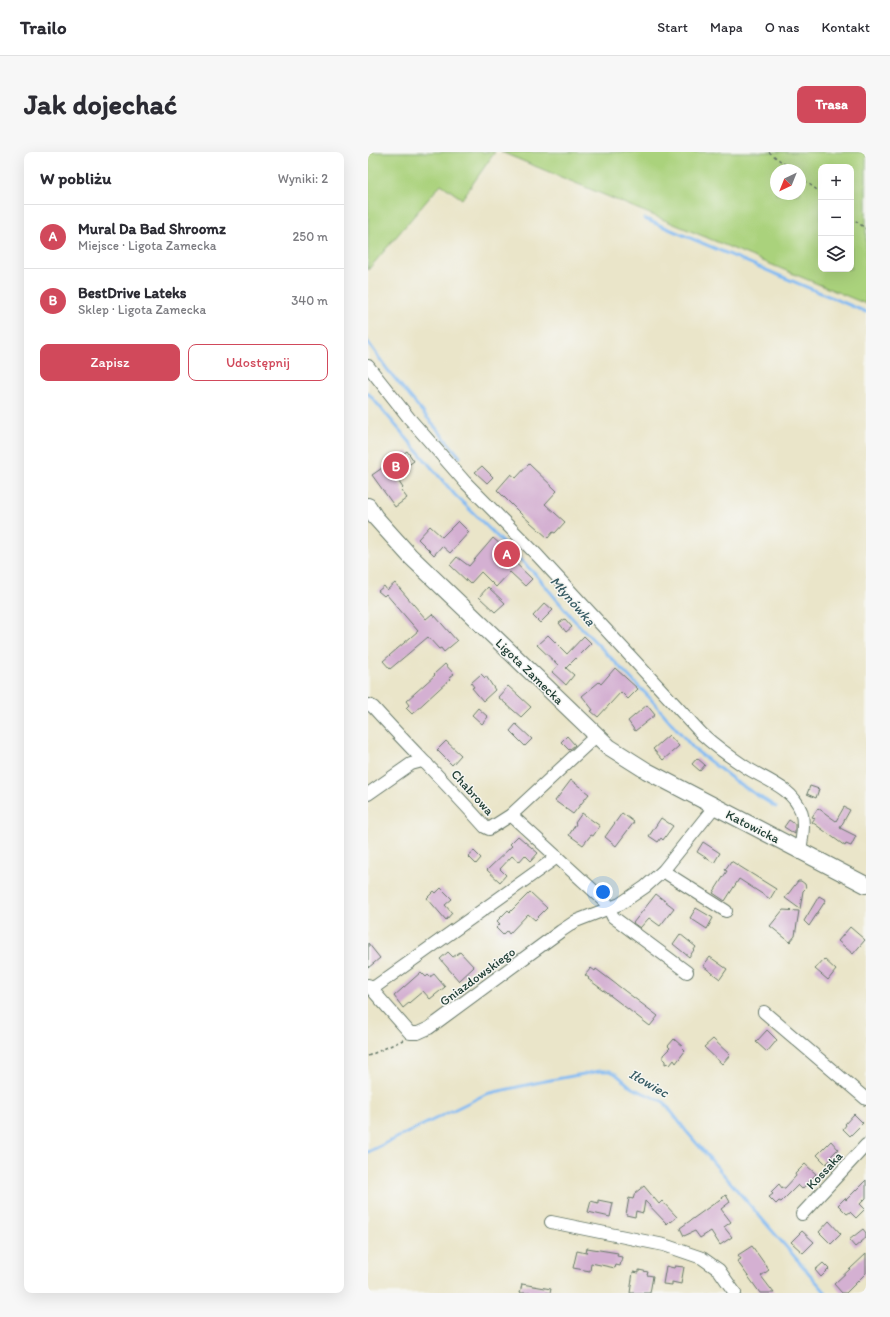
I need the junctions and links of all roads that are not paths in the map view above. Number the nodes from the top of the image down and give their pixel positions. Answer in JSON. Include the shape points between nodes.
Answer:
{"nodes":[{"id":1,"x":368,"y":366,"type":"edge"},
{"id":2,"x":368,"y":506,"type":"edge"},
{"id":3,"x":369,"y":705,"type":"dead end"},
{"id":4,"x":597,"y":735,"type":"junction"},
{"id":5,"x":428,"y":765,"type":"junction"},
{"id":6,"x":368,"y":794,"type":"edge"},
{"id":7,"x":715,"y":806,"type":"junction"},
{"id":8,"x":511,"y":815,"type":"junction"},
{"id":9,"x":800,"y":851,"type":"junction"},
{"id":10,"x":557,"y":857,"type":"junction"},
{"id":11,"x":664,"y":871,"type":"junction"},
{"id":12,"x":866,"y":885,"type":"edge"},
{"id":13,"x":609,"y":908,"type":"junction"},
{"id":14,"x":726,"y":911,"type":"dead end"},
{"id":15,"x":687,"y":972,"type":"dead end"},
{"id":16,"x":370,"y":987,"type":"edge"},
{"id":17,"x":764,"y":1012,"type":"dead end"},
{"id":18,"x":866,"y":1099,"type":"edge"},
{"id":19,"x":866,"y":1145,"type":"edge"},
{"id":20,"x":802,"y":1214,"type":"dead end"},
{"id":21,"x":551,"y":1222,"type":"dead end"},
{"id":22,"x":735,"y":1293,"type":"edge"}],
"edges":[{"from":1,"to":9,"type":"street","via":[[464,482],[538,556],[702,734],[745,767],[770,780],[792,796],[803,819]]},
{"from":2,"to":4,"type":"main road","name":"Ligota Zamecka","via":[[410,556]]},
{"from":3,"to":5,"type":"street","name":"Chabrowa"},
{"from":4,"to":7,"type":"main road","name":"Ligota Zamecka","via":[[628,760]]},
{"from":4,"to":8,"type":"street","name":"Chabrowa"},
{"from":5,"to":6,"type":"street","via":[[422,761],[411,764]]},
{"from":5,"to":8,"type":"street","name":"Chabrowa","via":[[485,827],[492,828]]},
{"from":7,"to":9,"type":"main road","name":"Katowicka"},
{"from":7,"to":11,"type":"street","name":"Katowicka"},
{"from":8,"to":10,"type":"street"},
{"from":9,"to":12,"type":"main road","name":"Katowicka"},
{"from":10,"to":13,"type":"street","via":[[606,902]]},
{"from":10,"to":16,"type":"street"},
{"from":11,"to":13,"type":"street","name":"Katowicka","via":[[620,904]]},
{"from":11,"to":14,"type":"street"},
{"from":13,"to":15,"type":"street","via":[[613,917]]},
{"from":13,"to":16,"type":"street","name":"Gniazdowskiego","via":[[576,921],[429,1028],[418,1033],[410,1034]]},
{"from":17,"to":18,"type":"street"},
{"from":19,"to":20,"type":"street","name":"Kossaka"},
{"from":21,"to":22,"type":"street","via":[[664,1245],[702,1258],[719,1270]]}]}
